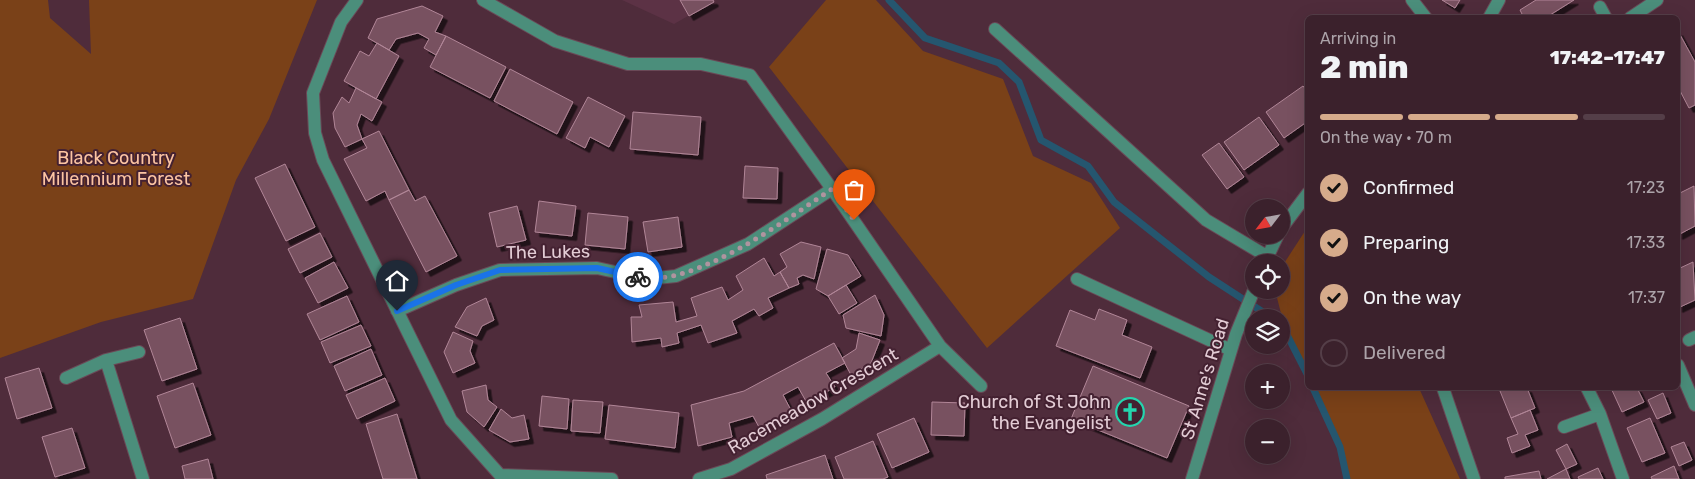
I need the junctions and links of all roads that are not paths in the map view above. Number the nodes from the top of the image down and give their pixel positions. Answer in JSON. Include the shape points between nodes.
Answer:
{"nodes":[{"id":1,"x":357,"y":0,"type":"edge"},
{"id":2,"x":484,"y":0,"type":"edge"},
{"id":3,"x":1412,"y":0,"type":"edge"},
{"id":4,"x":1499,"y":0,"type":"edge"},
{"id":5,"x":1657,"y":0,"type":"edge"},
{"id":6,"x":1424,"y":15,"type":"edge"},
{"id":7,"x":1491,"y":15,"type":"edge"},
{"id":8,"x":1634,"y":15,"type":"edge"},
{"id":9,"x":994,"y":29,"type":"dead end"},
{"id":10,"x":832,"y":189,"type":"junction"},
{"id":11,"x":1305,"y":197,"type":"edge"},
{"id":12,"x":1290,"y":217,"type":"edge"},
{"id":13,"x":1258,"y":254,"type":"edge"},
{"id":14,"x":1077,"y":279,"type":"dead end"},
{"id":15,"x":1250,"y":299,"type":"edge"},
{"id":16,"x":397,"y":311,"type":"junction"},
{"id":17,"x":940,"y":346,"type":"junction"},
{"id":18,"x":1231,"y":350,"type":"junction"},
{"id":19,"x":139,"y":352,"type":"dead end"},
{"id":20,"x":106,"y":360,"type":"junction"},
{"id":21,"x":1680,"y":370,"type":"edge"},
{"id":22,"x":66,"y":378,"type":"dead end"},
{"id":23,"x":981,"y":386,"type":"dead end"},
{"id":24,"x":1444,"y":390,"type":"edge"},
{"id":25,"x":1588,"y":390,"type":"edge"},
{"id":26,"x":1695,"y":405,"type":"edge"},
{"id":27,"x":1600,"y":414,"type":"junction"},
{"id":28,"x":1564,"y":427,"type":"dead end"},
{"id":29,"x":143,"y":479,"type":"edge"},
{"id":30,"x":612,"y":479,"type":"edge"},
{"id":31,"x":699,"y":479,"type":"edge"},
{"id":32,"x":1192,"y":479,"type":"edge"},
{"id":33,"x":1474,"y":479,"type":"edge"},
{"id":34,"x":1623,"y":479,"type":"edge"}],
"edges":[{"from":1,"to":16,"type":"street","via":[[340,22],[313,93],[314,133],[323,160]]},
{"from":2,"to":10,"type":"street","via":[[555,41],[628,64],[701,64],[750,75]]},
{"from":3,"to":6,"type":"street"},
{"from":4,"to":7,"type":"street"},
{"from":5,"to":8,"type":"street"},
{"from":9,"to":13,"type":"street","via":[[1206,220]]},
{"from":10,"to":16,"type":"street","name":"The Lukes","via":[[748,244],[676,276],[647,279],[597,268],[500,270]]},
{"from":10,"to":17,"type":"street"},
{"from":11,"to":12,"type":"street"},
{"from":14,"to":18,"type":"street"},
{"from":15,"to":18,"type":"street","name":"St Anne's Road"},
{"from":16,"to":30,"type":"street","via":[[451,420],[500,475]]},
{"from":17,"to":23,"type":"street"},
{"from":17,"to":31,"type":"street","name":"Racemeadow Crescent","via":[[822,419],[739,464]]},
{"from":18,"to":32,"type":"street","name":"St Anne's Road"},
{"from":19,"to":20,"type":"street"},
{"from":20,"to":22,"type":"street"},
{"from":20,"to":29,"type":"street"},
{"from":21,"to":26,"type":"street"},
{"from":24,"to":33,"type":"street"},
{"from":25,"to":27,"type":"street"},
{"from":27,"to":28,"type":"street"},
{"from":27,"to":34,"type":"street"}]}
